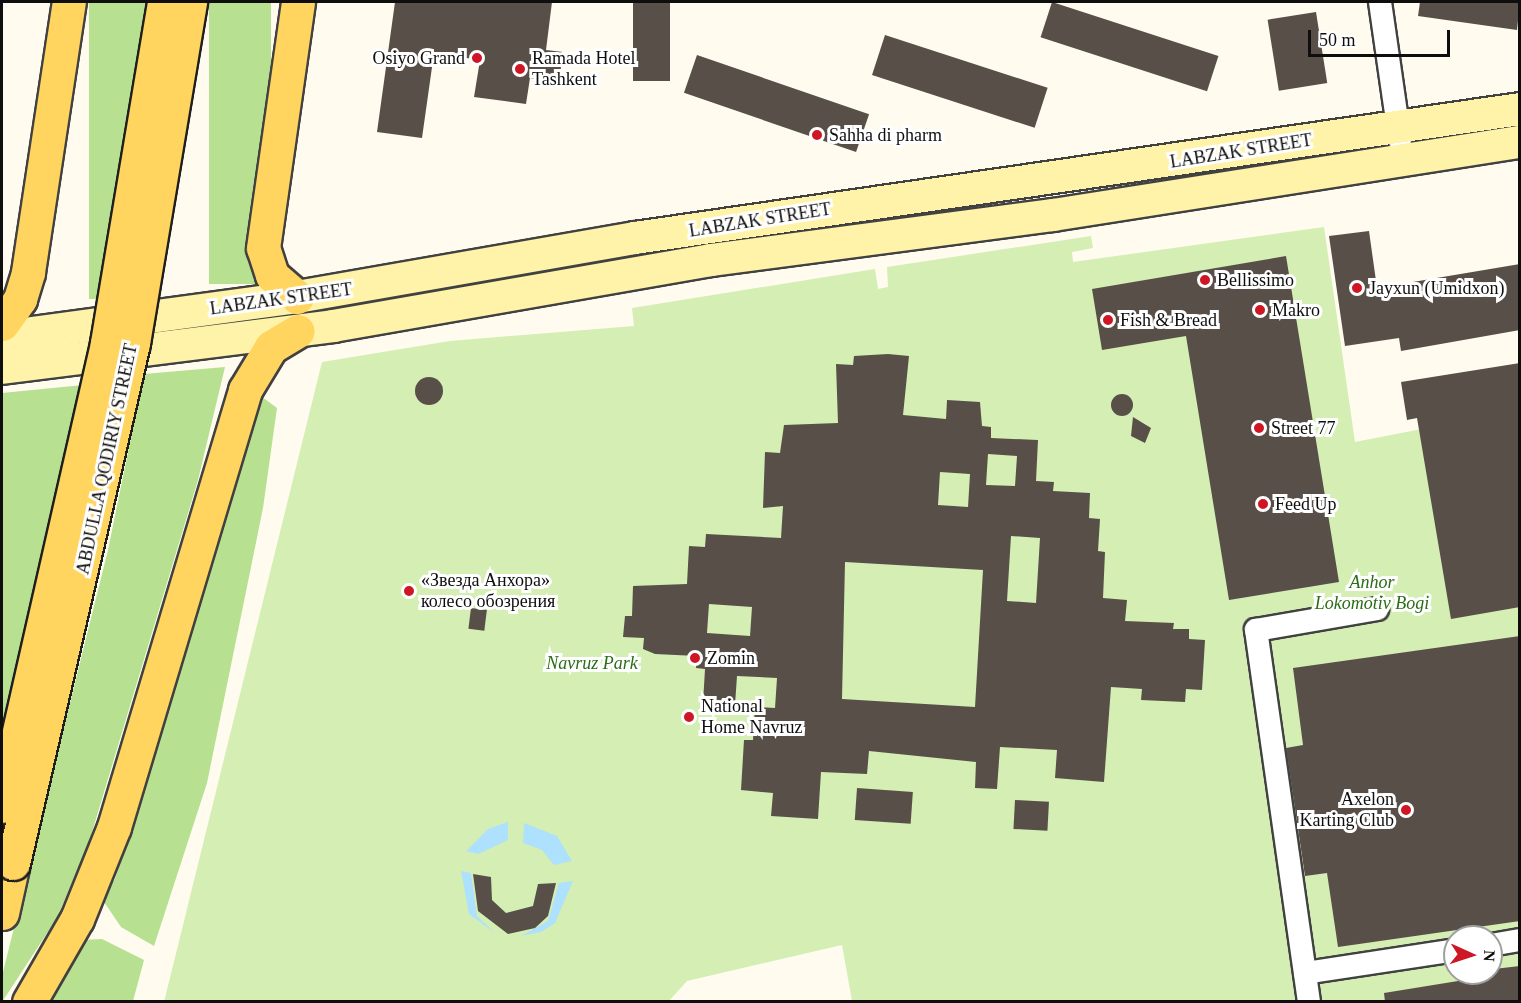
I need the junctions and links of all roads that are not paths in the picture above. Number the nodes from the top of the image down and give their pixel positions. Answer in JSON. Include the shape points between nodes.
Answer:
{"nodes":[{"id":1,"x":69,"y":2,"type":"edge"},
{"id":2,"x":164,"y":2,"type":"edge"},
{"id":3,"x":190,"y":2,"type":"edge"},
{"id":4,"x":297,"y":2,"type":"edge"},
{"id":5,"x":1380,"y":2,"type":"edge"},
{"id":6,"x":1520,"y":109,"type":"edge"},
{"id":7,"x":1398,"y":128,"type":"junction"},
{"id":8,"x":1520,"y":142,"type":"edge"},
{"id":9,"x":1403,"y":160,"type":"junction"},
{"id":10,"x":1048,"y":181,"type":"junction"},
{"id":11,"x":1053,"y":215,"type":"junction"},
{"id":12,"x":708,"y":229,"type":"junction"},
{"id":13,"x":711,"y":260,"type":"junction"},
{"id":14,"x":297,"y":297,"type":"junction"},
{"id":15,"x":2,"y":324,"type":"edge"},
{"id":16,"x":298,"y":331,"type":"junction"},
{"id":17,"x":2,"y":337,"type":"edge"},
{"id":18,"x":2,"y":368,"type":"edge"},
{"id":19,"x":1377,"y":609,"type":"dead end"},
{"id":20,"x":2,"y":806,"type":"edge"},
{"id":21,"x":2,"y":912,"type":"edge"},
{"id":22,"x":1520,"y":940,"type":"edge"},
{"id":23,"x":1503,"y":943,"type":"edge"},
{"id":24,"x":1443,"y":952,"type":"edge"},
{"id":25,"x":1305,"y":973,"type":"junction"},
{"id":26,"x":30,"y":1002,"type":"edge"},
{"id":27,"x":1309,"y":1002,"type":"edge"}],
"edges":[{"from":1,"to":15,"type":"main road","via":[[28,272],[20,299]]},
{"from":2,"to":20,"type":"main road","name":"ABDULLA QODIRIY STREET","bridge":true,"via":[[107,343]]},
{"from":3,"to":21,"type":"main road","name":"ABDULLA QODIRIY STREET","bridge":true,"via":[[133,343]]},
{"from":4,"to":14,"type":"main road","via":[[262,248],[272,275]]},
{"from":5,"to":7,"type":"street"},
{"from":6,"to":7,"type":"main road","name":"LABZAK STREET"},
{"from":7,"to":9,"type":"street"},
{"from":7,"to":10,"type":"main road","name":"LABZAK STREET"},
{"from":8,"to":9,"type":"main road","name":"LABZAK STREET"},
{"from":9,"to":11,"type":"main road","name":"LABZAK STREET"},
{"from":10,"to":11,"type":"main road"},
{"from":10,"to":12,"type":"main road","name":"LABZAK STREET"},
{"from":11,"to":13,"type":"main road","name":"LABZAK STREET"},
{"from":12,"to":13,"type":"main road"},
{"from":12,"to":14,"type":"main road","name":"LABZAK STREET"},
{"from":13,"to":16,"type":"main road","name":"LABZAK STREET"},
{"from":14,"to":17,"type":"main road","name":"LABZAK STREET"},
{"from":16,"to":18,"type":"main road","name":"LABZAK STREET"},
{"from":16,"to":26,"type":"main road","via":[[271,347],[245,390],[114,827],[77,919]]},
{"from":19,"to":25,"type":"street","via":[[1256,630]]},
{"from":22,"to":23,"type":"street"},
{"from":24,"to":25,"type":"street"},
{"from":25,"to":27,"type":"street"}]}
